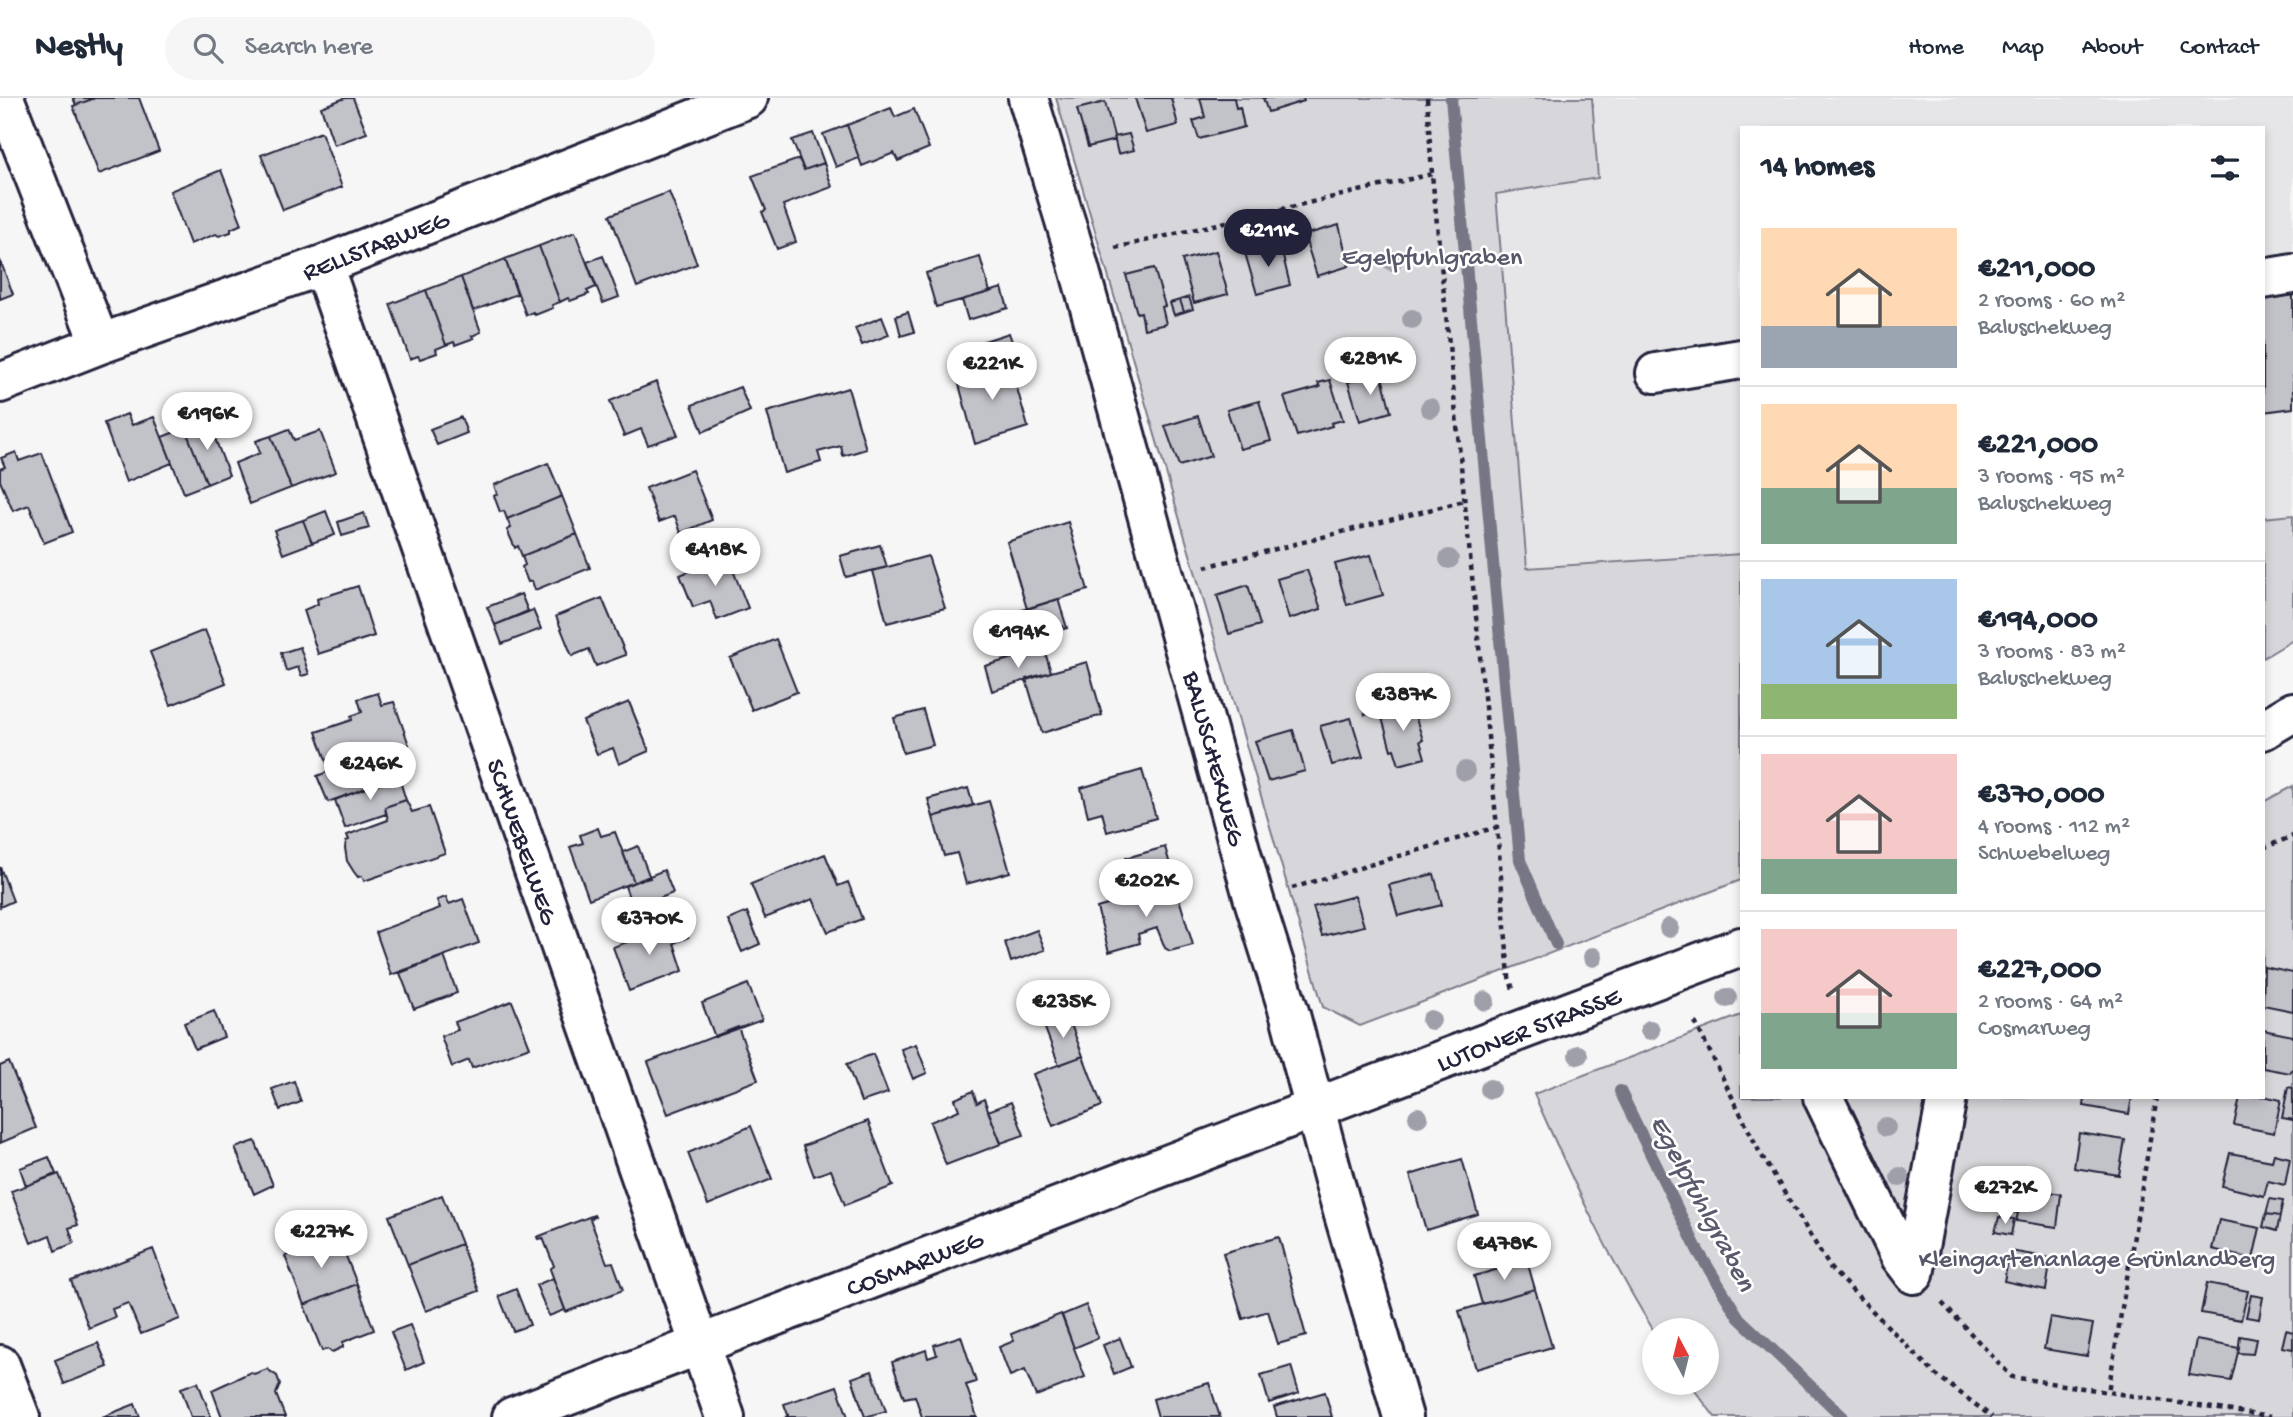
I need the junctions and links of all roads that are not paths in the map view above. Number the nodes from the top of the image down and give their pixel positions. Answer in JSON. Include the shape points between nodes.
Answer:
{"nodes":[{"id":1,"x":4,"y":98,"type":"edge"},
{"id":2,"x":748,"y":98,"type":"edge"},
{"id":3,"x":1028,"y":98,"type":"edge"},
{"id":4,"x":323,"y":265,"type":"junction"},
{"id":5,"x":2293,"y":274,"type":"edge"},
{"id":6,"x":2265,"y":278,"type":"edge"},
{"id":7,"x":100,"y":344,"type":"junction"},
{"id":8,"x":1740,"y":359,"type":"edge"},
{"id":9,"x":1656,"y":373,"type":"dead end"},
{"id":10,"x":0,"y":383,"type":"edge"},
{"id":11,"x":2293,"y":712,"type":"edge"},
{"id":12,"x":2265,"y":729,"type":"edge"},
{"id":13,"x":1740,"y":947,"type":"edge"},
{"id":14,"x":1824,"y":1099,"type":"edge"},
{"id":15,"x":1947,"y":1099,"type":"edge"},
{"id":16,"x":1315,"y":1108,"type":"junction"},
{"id":17,"x":699,"y":1345,"type":"junction"},
{"id":18,"x":0,"y":1366,"type":"edge"},
{"id":19,"x":20,"y":1417,"type":"edge"},
{"id":20,"x":512,"y":1417,"type":"edge"},
{"id":21,"x":725,"y":1417,"type":"edge"},
{"id":22,"x":1403,"y":1417,"type":"edge"}],
"edges":[{"from":1,"to":7,"type":"street"},
{"from":2,"to":4,"type":"street","name":"RELLSTABWEG"},
{"from":3,"to":16,"type":"street","name":"BALUSCHEKWEG"},
{"from":4,"to":7,"type":"street","name":"RELLSTABWEG"},
{"from":4,"to":17,"type":"street","name":"SCHWEBELWEG"},
{"from":5,"to":6,"type":"street"},
{"from":7,"to":10,"type":"street","name":"RELLSTABWEG"},
{"from":8,"to":9,"type":"street"},
{"from":11,"to":12,"type":"street"},
{"from":13,"to":16,"type":"street","name":"LUTONER STRASSE"},
{"from":14,"to":15,"type":"street","via":[[1914,1274]]},
{"from":16,"to":17,"type":"street","name":"COSMARWEG"},
{"from":16,"to":22,"type":"street","name":"BALUSCHEKWEG"},
{"from":17,"to":20,"type":"street","name":"COSMARWEG"},
{"from":17,"to":21,"type":"street","name":"SCHWEBELWEG"},
{"from":18,"to":19,"type":"street"}]}
